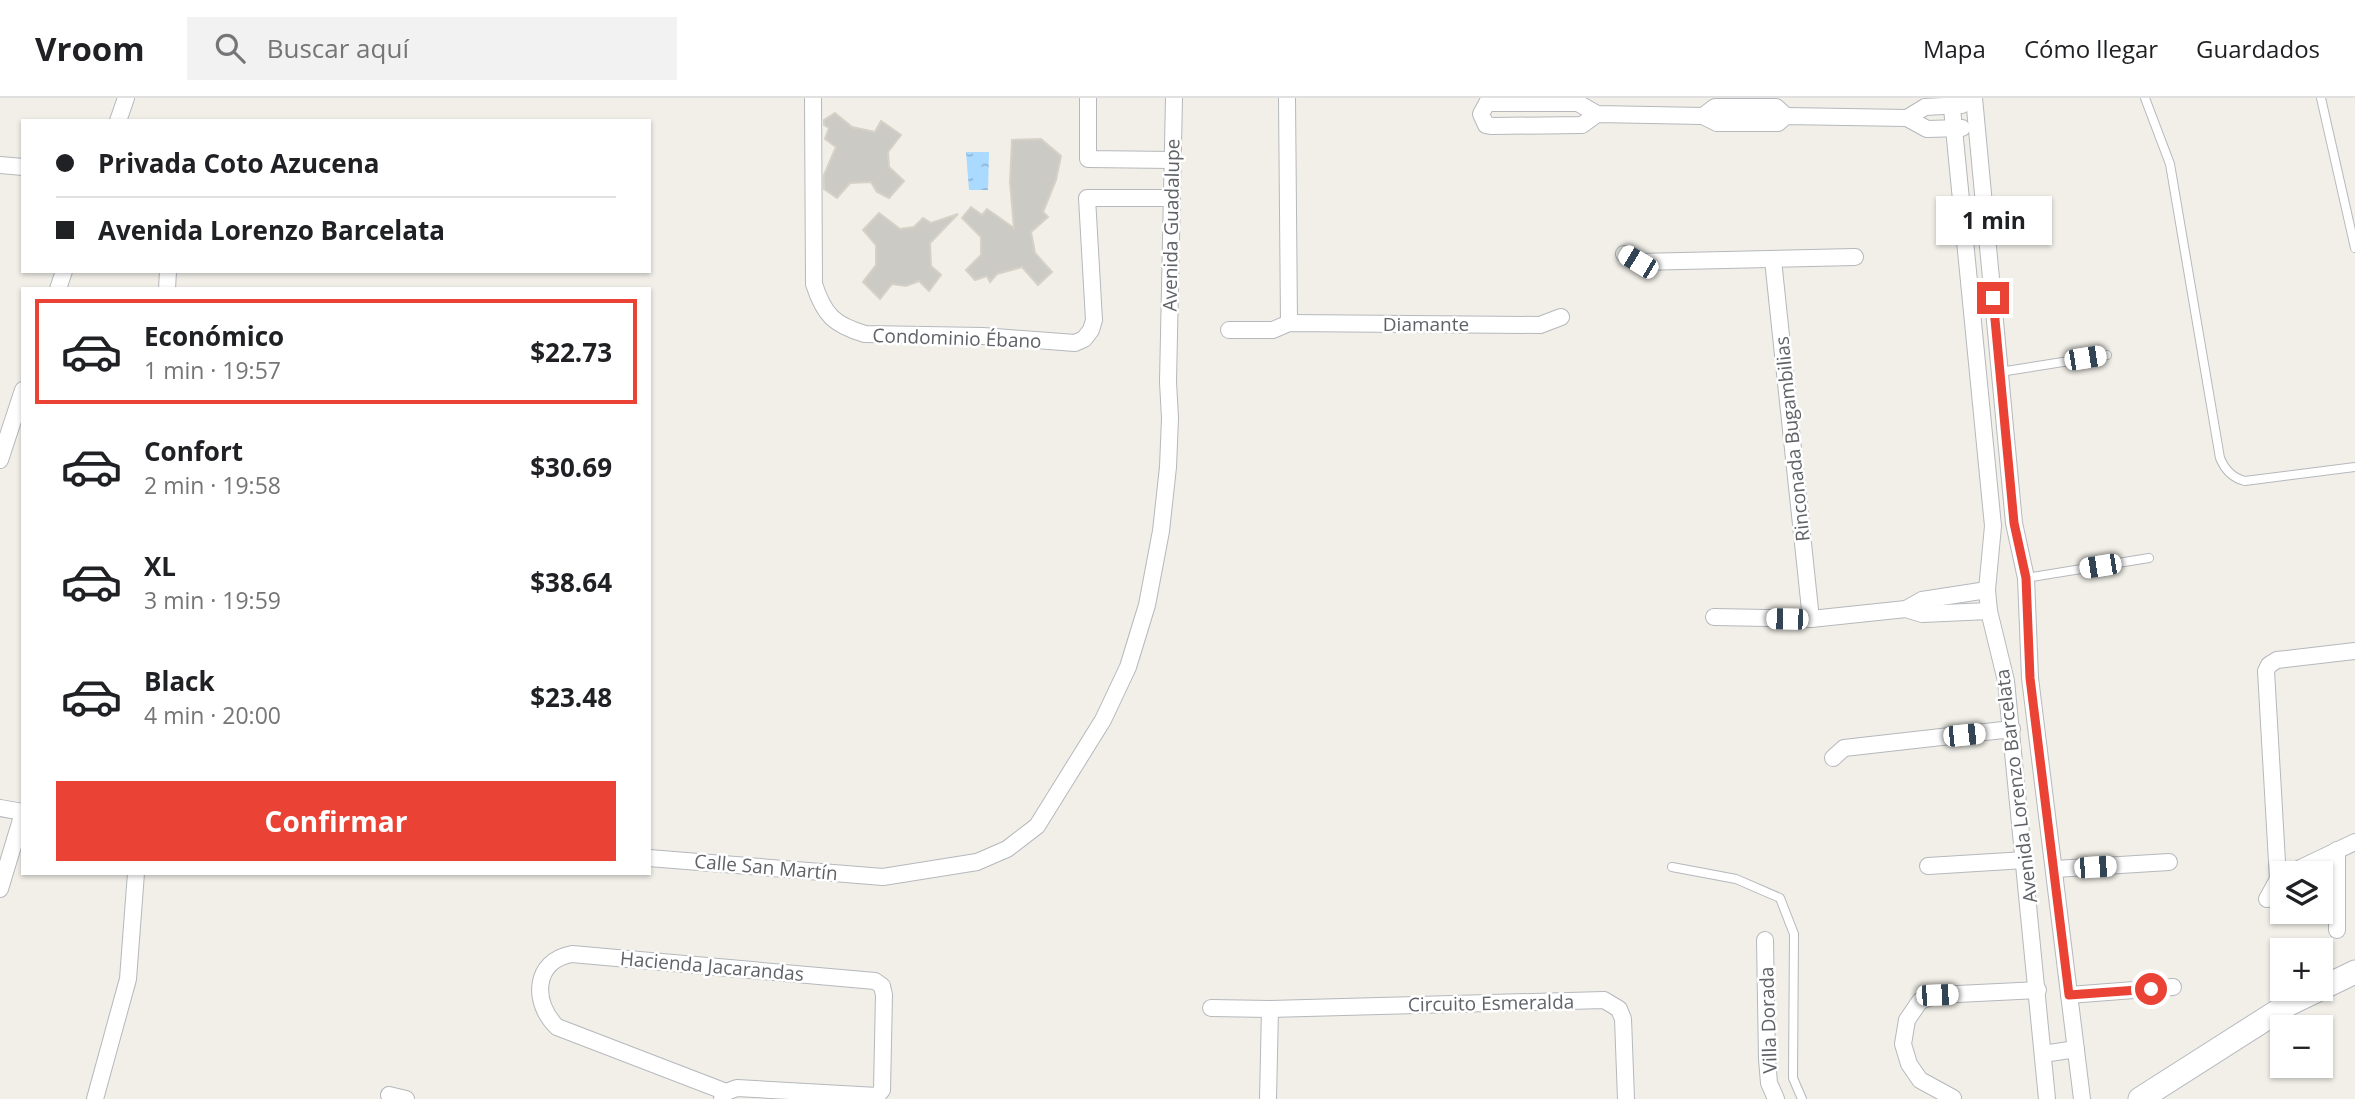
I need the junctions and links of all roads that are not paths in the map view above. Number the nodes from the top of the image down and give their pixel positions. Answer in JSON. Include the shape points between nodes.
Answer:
{"nodes":[{"id":1,"x":126,"y":98,"type":"edge"},
{"id":2,"x":813,"y":98,"type":"edge"},
{"id":3,"x":1088,"y":98,"type":"edge"},
{"id":4,"x":1174,"y":98,"type":"edge"},
{"id":5,"x":1287,"y":98,"type":"edge"},
{"id":6,"x":2145,"y":98,"type":"edge"},
{"id":7,"x":2321,"y":98,"type":"edge"},
{"id":8,"x":1974,"y":101,"type":"edge"},
{"id":9,"x":1951,"y":102,"type":"edge"},
{"id":10,"x":1597,"y":114,"type":"junction"},
{"id":11,"x":1907,"y":118,"type":"junction"},
{"id":12,"x":119,"y":119,"type":"edge"},
{"id":13,"x":1977,"y":127,"type":"junction"},
{"id":14,"x":1954,"y":128,"type":"junction"},
{"id":15,"x":1172,"y":160,"type":"junction"},
{"id":16,"x":0,"y":165,"type":"edge"},
{"id":17,"x":21,"y":167,"type":"edge"},
{"id":18,"x":1172,"y":198,"type":"junction"},
{"id":19,"x":1984,"y":200,"type":"junction"},
{"id":20,"x":1961,"y":201,"type":"junction"},
{"id":21,"x":2355,"y":248,"type":"edge"},
{"id":22,"x":1624,"y":254,"type":"dead end"},
{"id":23,"x":1855,"y":257,"type":"dead end"},
{"id":24,"x":1773,"y":260,"type":"junction"},
{"id":25,"x":1561,"y":317,"type":"dead end"},
{"id":26,"x":1289,"y":323,"type":"junction"},
{"id":27,"x":1229,"y":330,"type":"dead end"},
{"id":28,"x":2106,"y":355,"type":"dead end"},
{"id":29,"x":2000,"y":372,"type":"junction"},
{"id":30,"x":21,"y":392,"type":"edge"},
{"id":31,"x":8,"y":408,"type":"edge"},
{"id":32,"x":0,"y":460,"type":"edge"},
{"id":33,"x":2355,"y":467,"type":"edge"},
{"id":34,"x":2014,"y":523,"type":"junction"},
{"id":35,"x":1993,"y":526,"type":"junction"},
{"id":36,"x":2149,"y":558,"type":"dead end"},
{"id":37,"x":2026,"y":578,"type":"junction"},
{"id":38,"x":1987,"y":590,"type":"junction"},
{"id":39,"x":1906,"y":610,"type":"junction"},
{"id":40,"x":1989,"y":611,"type":"junction"},
{"id":41,"x":1714,"y":617,"type":"dead end"},
{"id":42,"x":1811,"y":619,"type":"junction"},
{"id":43,"x":2355,"y":651,"type":"edge"},
{"id":44,"x":2030,"y":678,"type":"junction"},
{"id":45,"x":2006,"y":681,"type":"junction"},
{"id":46,"x":2012,"y":729,"type":"junction"},
{"id":47,"x":1833,"y":758,"type":"dead end"},
{"id":48,"x":0,"y":807,"type":"edge"},
{"id":49,"x":21,"y":812,"type":"edge"},
{"id":50,"x":21,"y":820,"type":"edge"},
{"id":51,"x":2355,"y":842,"type":"edge"},
{"id":52,"x":2337,"y":850,"type":"junction"},
{"id":53,"x":651,"y":858,"type":"edge"},
{"id":54,"x":2025,"y":860,"type":"junction"},
{"id":55,"x":2282,"y":861,"type":"edge"},
{"id":56,"x":2314,"y":861,"type":"edge"},
{"id":57,"x":2169,"y":862,"type":"dead end"},
{"id":58,"x":1928,"y":866,"type":"dead end"},
{"id":59,"x":1672,"y":867,"type":"dead end"},
{"id":60,"x":2055,"y":869,"type":"junction"},
{"id":61,"x":136,"y":875,"type":"edge"},
{"id":62,"x":883,"y":877,"type":"joint"},
{"id":63,"x":0,"y":889,"type":"edge"},
{"id":64,"x":2270,"y":895,"type":"edge"},
{"id":65,"x":2267,"y":899,"type":"dead end"},
{"id":66,"x":2337,"y":930,"type":"dead end"},
{"id":67,"x":1765,"y":940,"type":"dead end"},
{"id":68,"x":2355,"y":972,"type":"edge"},
{"id":69,"x":2173,"y":987,"type":"dead end"},
{"id":70,"x":2038,"y":990,"type":"junction"},
{"id":71,"x":2069,"y":995,"type":"junction"},
{"id":72,"x":1211,"y":1008,"type":"dead end"},
{"id":73,"x":1270,"y":1009,"type":"junction"},
{"id":74,"x":2076,"y":1049,"type":"junction"},
{"id":75,"x":2043,"y":1054,"type":"junction"},
{"id":76,"x":2167,"y":1090,"type":"edge"},
{"id":77,"x":747,"y":1094,"type":"edge"},
{"id":78,"x":389,"y":1095,"type":"dead end"},
{"id":79,"x":724,"y":1096,"type":"edge"},
{"id":80,"x":1953,"y":1098,"type":"edge"},
{"id":81,"x":95,"y":1099,"type":"edge"},
{"id":82,"x":405,"y":1099,"type":"edge"},
{"id":83,"x":1268,"y":1099,"type":"edge"},
{"id":84,"x":1626,"y":1099,"type":"edge"},
{"id":85,"x":1776,"y":1099,"type":"edge"},
{"id":86,"x":1802,"y":1099,"type":"edge"},
{"id":87,"x":2047,"y":1099,"type":"edge"},
{"id":88,"x":2082,"y":1099,"type":"edge"},
{"id":89,"x":2140,"y":1099,"type":"edge"}],
"edges":[{"from":1,"to":12,"type":"street"},
{"from":2,"to":18,"type":"street","name":"Condominio Ébano","via":[[814,284],[832,319],[865,334],[1065,343],[1084,339],[1094,320],[1087,198]]},
{"from":3,"to":15,"type":"street","via":[[1088,159]]},
{"from":4,"to":15,"type":"street","name":"Avenida Guadalupe"},
{"from":5,"to":26,"type":"street"},
{"from":6,"to":33,"type":"lane","via":[[2169,164],[2224,467],[2245,481]]},
{"from":7,"to":21,"type":"lane"},
{"from":8,"to":9,"type":"street"},
{"from":8,"to":13,"type":"street","name":"Avenida Lorenzo Barcelata"},
{"from":9,"to":11,"type":"street","via":[[1925,107]]},
{"from":9,"to":14,"type":"street","name":"Avenida Lorenzo Barcelata"},
{"from":10,"to":10,"type":"street","via":[[1577,103],[1487,103],[1481,114],[1486,125],[1492,126],[1581,125]]},
{"from":10,"to":11,"type":"street","via":[[1703,116],[1714,107],[1776,107],[1787,116]]},
{"from":11,"to":14,"type":"street","via":[[1927,129]]},
{"from":13,"to":14,"type":"street"},
{"from":13,"to":19,"type":"street","name":"Avenida Lorenzo Barcelata"},
{"from":14,"to":20,"type":"street","name":"Avenida Lorenzo Barcelata"},
{"from":15,"to":18,"type":"street","name":"Avenida Guadalupe"},
{"from":16,"to":17,"type":"street"},
{"from":18,"to":62,"type":"street","name":"Avenida Guadalupe","via":[[1170,418],[1161,531],[1147,606],[1128,667],[1103,719],[1037,826],[1007,849],[977,862]]},
{"from":19,"to":20,"type":"street"},
{"from":19,"to":29,"type":"street","name":"Avenida Lorenzo Barcelata"},
{"from":20,"to":35,"type":"street","name":"Avenida Lorenzo Barcelata"},
{"from":22,"to":24,"type":"street","via":[[1638,262]]},
{"from":23,"to":24,"type":"street"},
{"from":24,"to":42,"type":"street","name":"Rinconada Bugambilias"},
{"from":25,"to":26,"type":"street","name":"Diamante","via":[[1540,325]]},
{"from":26,"to":27,"type":"street","name":"Diamante","via":[[1273,330]]},
{"from":28,"to":29,"type":"lane"},
{"from":29,"to":34,"type":"street","name":"Avenida Lorenzo Barcelata"},
{"from":30,"to":31,"type":"street"},
{"from":31,"to":32,"type":"street"},
{"from":34,"to":35,"type":"street","via":[[2002,519]]},
{"from":34,"to":37,"type":"street","name":"Avenida Lorenzo Barcelata"},
{"from":35,"to":38,"type":"street","name":"Avenida Lorenzo Barcelata"},
{"from":36,"to":37,"type":"lane"},
{"from":37,"to":44,"type":"street","name":"Avenida Lorenzo Barcelata"},
{"from":38,"to":39,"type":"street","via":[[1922,600]]},
{"from":38,"to":40,"type":"street","name":"Avenida Lorenzo Barcelata"},
{"from":39,"to":40,"type":"street","via":[[1923,614]]},
{"from":39,"to":42,"type":"street"},
{"from":40,"to":45,"type":"street","name":"Avenida Lorenzo Barcelata"},
{"from":41,"to":42,"type":"street"},
{"from":43,"to":55,"type":"street","via":[[2277,660],[2266,671]]},
{"from":44,"to":45,"type":"street","via":[[2020,684]]},
{"from":44,"to":60,"type":"street","name":"Avenida Lorenzo Barcelata"},
{"from":45,"to":46,"type":"street","name":"Avenida Lorenzo Barcelata"},
{"from":46,"to":47,"type":"street","via":[[1844,748]]},
{"from":46,"to":54,"type":"street","name":"Avenida Lorenzo Barcelata"},
{"from":48,"to":49,"type":"street"},
{"from":50,"to":63,"type":"street"},
{"from":51,"to":52,"type":"street"},
{"from":52,"to":56,"type":"street"},
{"from":52,"to":66,"type":"street"},
{"from":53,"to":62,"type":"street","name":"Calle San Martín"},
{"from":54,"to":58,"type":"street"},
{"from":54,"to":70,"type":"street","name":"Avenida Lorenzo Barcelata"},
{"from":57,"to":60,"type":"street"},
{"from":59,"to":86,"type":"lane","via":[[1736,879],[1780,898],[1794,934],[1793,1077]]},
{"from":60,"to":71,"type":"street","name":"Avenida Lorenzo Barcelata"},
{"from":61,"to":81,"type":"street","via":[[128,979]]},
{"from":64,"to":65,"type":"street"},
{"from":67,"to":85,"type":"street","name":"Villa Dorada","via":[[1767,1059]]},
{"from":68,"to":76,"type":"street","via":[[2289,1004]]},
{"from":69,"to":71,"type":"street"},
{"from":70,"to":75,"type":"street","name":"Avenida Lorenzo Barcelata"},
{"from":70,"to":80,"type":"street","via":[[1937,995],[1920,1001],[1907,1020],[1903,1044],[1909,1064],[1920,1080]]},
{"from":71,"to":74,"type":"street","name":"Avenida Lorenzo Barcelata"},
{"from":72,"to":73,"type":"street","name":"Circuito Esmeralda"},
{"from":73,"to":83,"type":"street"},
{"from":73,"to":84,"type":"street","name":"Circuito Esmeralda","via":[[1604,1000],[1619,1009],[1623,1019]]},
{"from":74,"to":75,"type":"street"},
{"from":74,"to":88,"type":"street","name":"Avenida Lorenzo Barcelata"},
{"from":75,"to":87,"type":"street","name":"Avenida Lorenzo Barcelata"},
{"from":76,"to":89,"type":"street"},
{"from":77,"to":79,"type":"street","via":[[731,1089]]},
{"from":77,"to":79,"type":"street","name":"Hacienda Jacarandas","via":[[877,1096],[882,1090],[882,986],[875,981],[572,954],[562,956],[545,971],[539,983],[540,996],[556,1027]]},
{"from":78,"to":82,"type":"street"}]}
